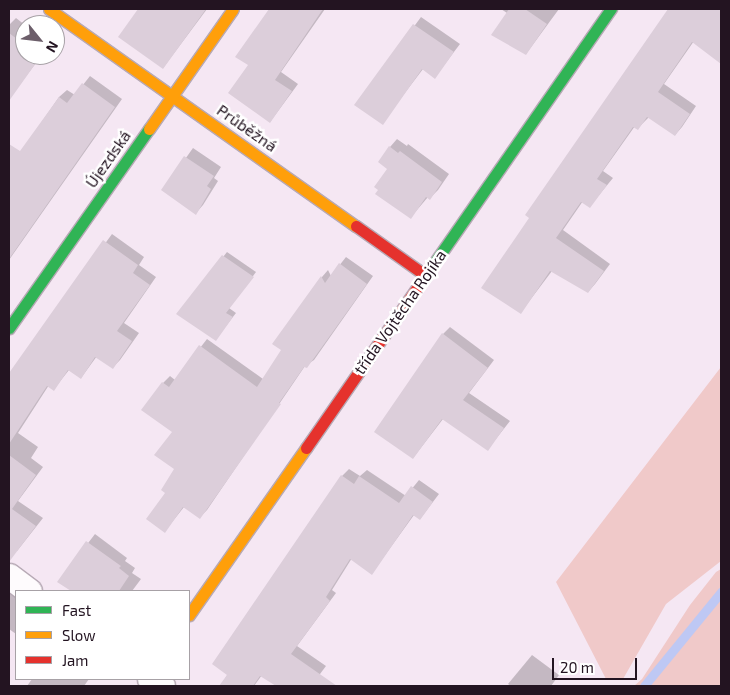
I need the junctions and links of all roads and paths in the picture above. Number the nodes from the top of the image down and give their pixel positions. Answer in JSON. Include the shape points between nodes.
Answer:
{"nodes":[{"id":1,"x":49,"y":9,"type":"edge"},
{"id":2,"x":233,"y":9,"type":"edge"},
{"id":3,"x":611,"y":9,"type":"edge"},
{"id":4,"x":172,"y":96,"type":"junction"},
{"id":5,"x":425,"y":275,"type":"junction"},
{"id":6,"x":9,"y":328,"type":"edge"},
{"id":7,"x":9,"y":576,"type":"edge"},
{"id":8,"x":28,"y":590,"type":"edge"},
{"id":9,"x":190,"y":614,"type":"edge"}],
"edges":[{"from":1,"to":4,"type":"street","name":"Průběžná"},
{"from":2,"to":4,"type":"street","name":"Újezdská"},
{"from":3,"to":5,"type":"street","name":"třída Vojtěcha Rojíka"},
{"from":4,"to":5,"type":"street","name":"Průběžná"},
{"from":4,"to":6,"type":"street","name":"Újezdská"},
{"from":5,"to":9,"type":"street","name":"třída Vojtěcha Rojíka"},
{"from":7,"to":8,"type":"street"}]}
